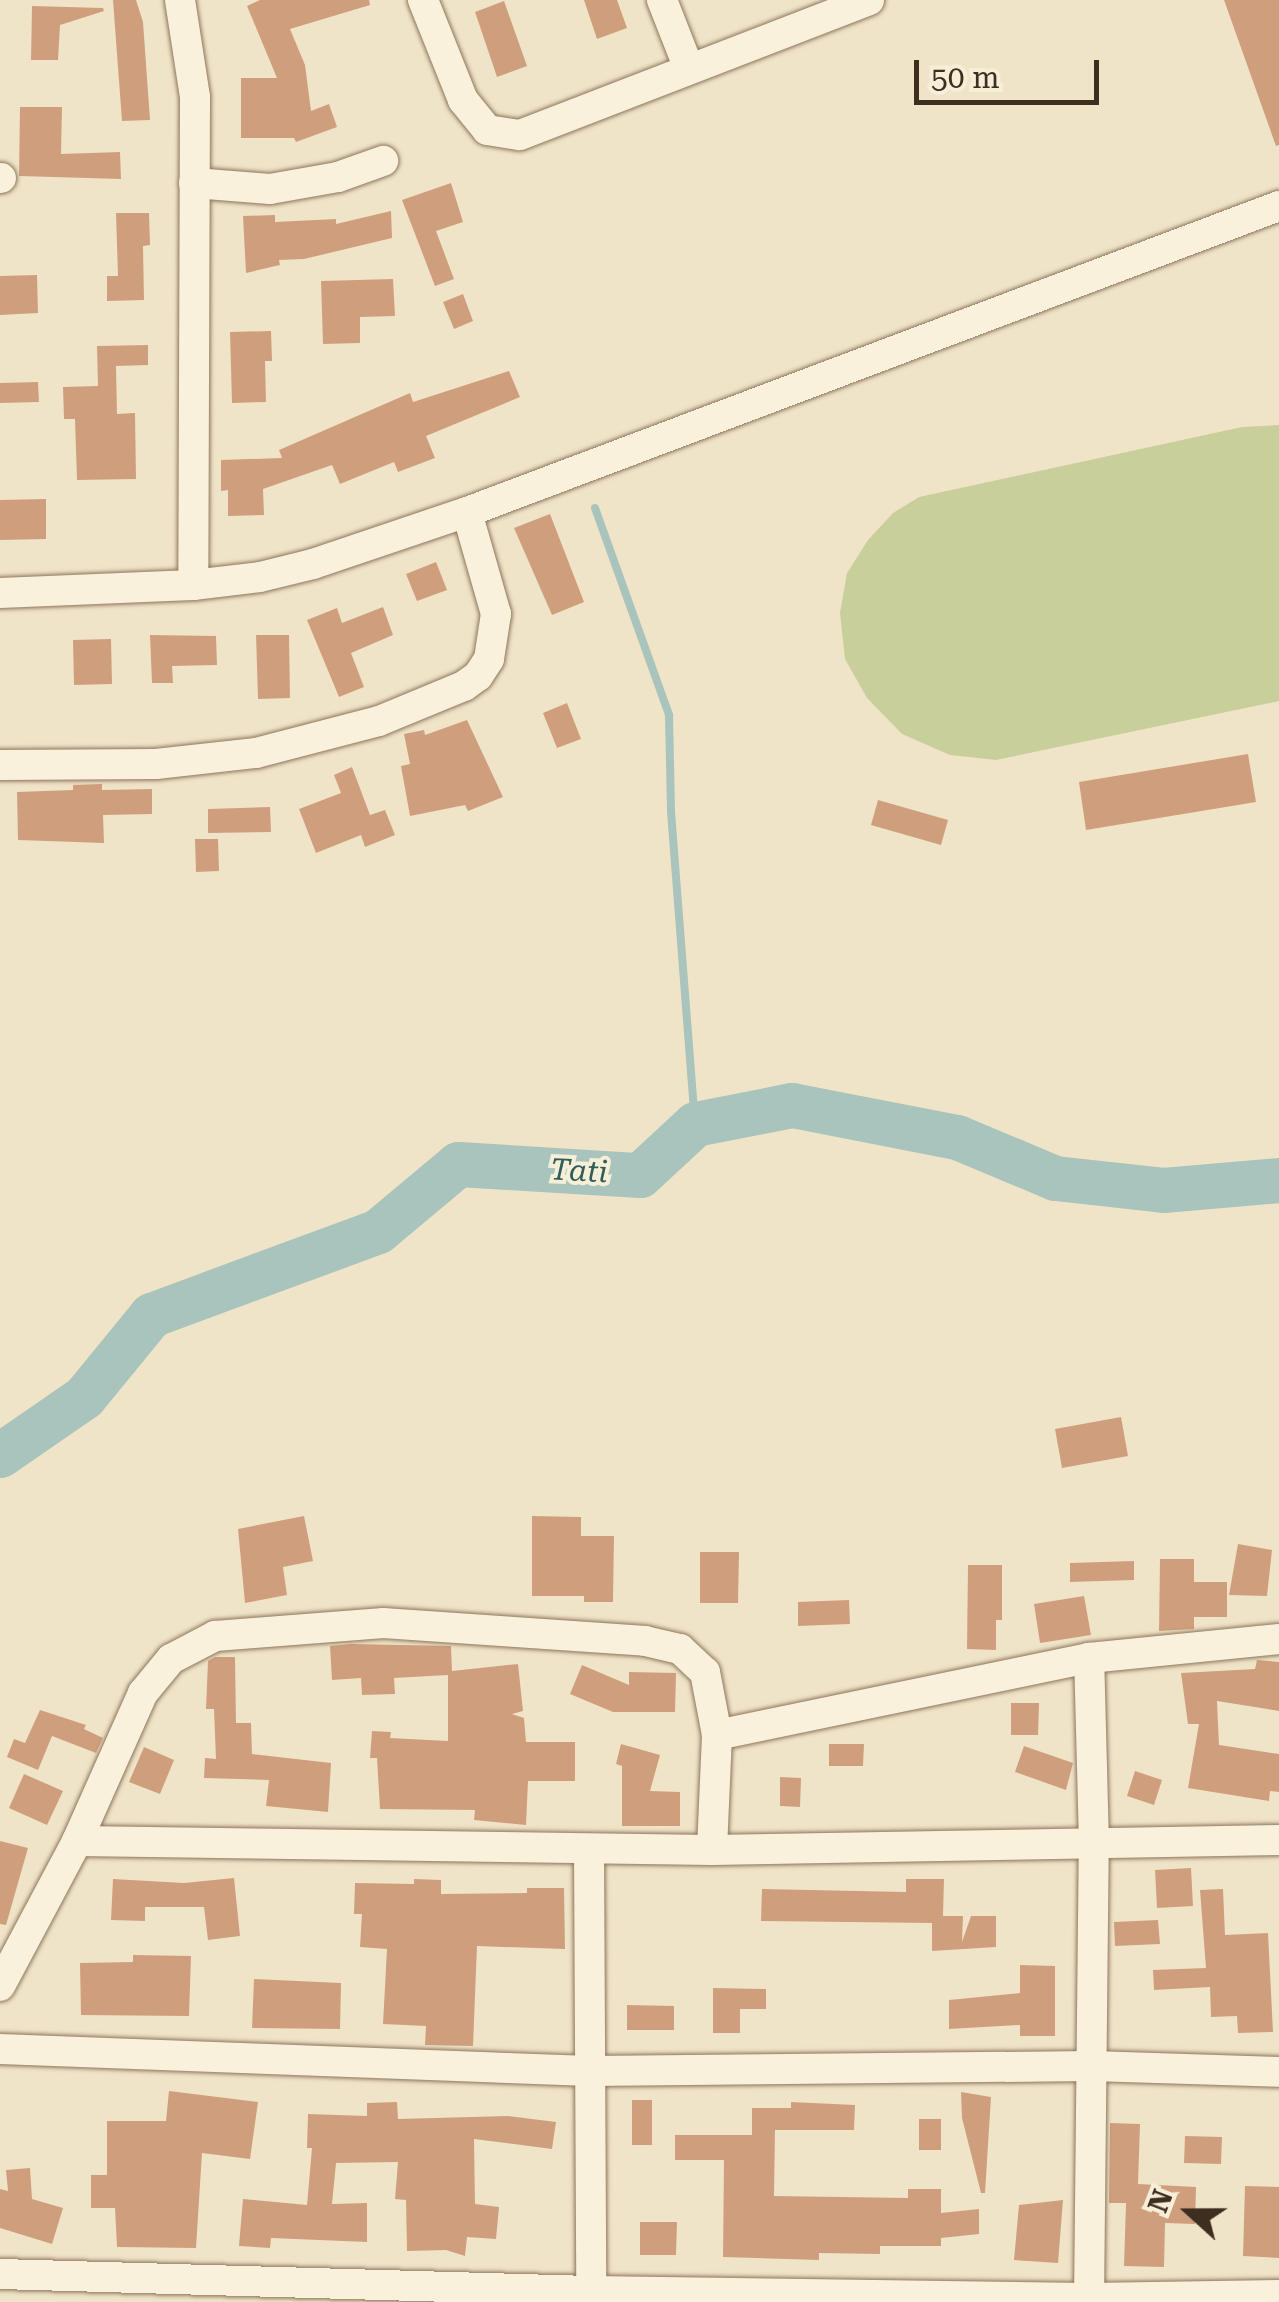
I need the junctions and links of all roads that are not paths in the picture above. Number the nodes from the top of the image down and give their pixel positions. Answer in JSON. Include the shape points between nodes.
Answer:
{"nodes":[{"id":1,"x":180,"y":0,"type":"edge"},
{"id":2,"x":424,"y":0,"type":"edge"},
{"id":3,"x":662,"y":0,"type":"edge"},
{"id":4,"x":869,"y":0,"type":"edge"},
{"id":5,"x":689,"y":70,"type":"junction"},
{"id":6,"x":384,"y":161,"type":"dead end"},
{"id":7,"x":194,"y":183,"type":"junction"},
{"id":8,"x":1279,"y":206,"type":"edge"},
{"id":9,"x":468,"y":512,"type":"junction"},
{"id":10,"x":193,"y":585,"type":"junction"},
{"id":11,"x":0,"y":592,"type":"edge"},
{"id":12,"x":0,"y":765,"type":"edge"},
{"id":13,"x":1279,"y":1638,"type":"edge"},
{"id":14,"x":1089,"y":1658,"type":"junction"},
{"id":15,"x":717,"y":1735,"type":"junction"},
{"id":16,"x":1279,"y":1840,"type":"edge"},
{"id":17,"x":77,"y":1841,"type":"junction"},
{"id":18,"x":1094,"y":1844,"type":"junction"},
{"id":19,"x":589,"y":1850,"type":"junction"},
{"id":20,"x":712,"y":1850,"type":"junction"},
{"id":21,"x":0,"y":1986,"type":"edge"},
{"id":22,"x":0,"y":2050,"type":"edge"},
{"id":23,"x":1092,"y":2066,"type":"junction"},
{"id":24,"x":590,"y":2072,"type":"junction"},
{"id":25,"x":1279,"y":2072,"type":"edge"},
{"id":26,"x":0,"y":2274,"type":"edge"},
{"id":27,"x":96,"y":2290,"type":"edge"},
{"id":28,"x":1279,"y":2295,"type":"edge"},
{"id":29,"x":591,"y":2296,"type":"edge"},
{"id":30,"x":1089,"y":2300,"type":"edge"}],
"edges":[{"from":1,"to":7,"type":"street","via":[[195,97]]},
{"from":2,"to":5,"type":"street","via":[[463,100],[487,130],[520,135]]},
{"from":3,"to":5,"type":"street"},
{"from":4,"to":5,"type":"street"},
{"from":6,"to":7,"type":"street","via":[[270,189]]},
{"from":7,"to":10,"type":"street"},
{"from":8,"to":9,"type":"street"},
{"from":9,"to":10,"type":"street","via":[[313,564]]},
{"from":9,"to":12,"type":"street","via":[[496,614],[489,659],[464,686],[379,720],[256,753],[156,764]]},
{"from":10,"to":11,"type":"street"},
{"from":13,"to":14,"type":"street"},
{"from":14,"to":15,"type":"street"},
{"from":14,"to":18,"type":"street"},
{"from":15,"to":17,"type":"street","via":[[705,1672],[665,1644],[383,1624],[244,1630],[192,1646],[156,1675]]},
{"from":15,"to":20,"type":"street"},
{"from":16,"to":18,"type":"street"},
{"from":17,"to":19,"type":"street"},
{"from":17,"to":21,"type":"street"},
{"from":18,"to":20,"type":"street"},
{"from":18,"to":23,"type":"street"},
{"from":19,"to":20,"type":"street"},
{"from":19,"to":24,"type":"street"},
{"from":22,"to":24,"type":"street"},
{"from":23,"to":24,"type":"street"},
{"from":23,"to":25,"type":"street"},
{"from":23,"to":30,"type":"street"},
{"from":24,"to":29,"type":"street"},
{"from":26,"to":27,"type":"street"},
{"from":27,"to":29,"type":"street"},
{"from":28,"to":30,"type":"street"},
{"from":29,"to":30,"type":"street"}]}
